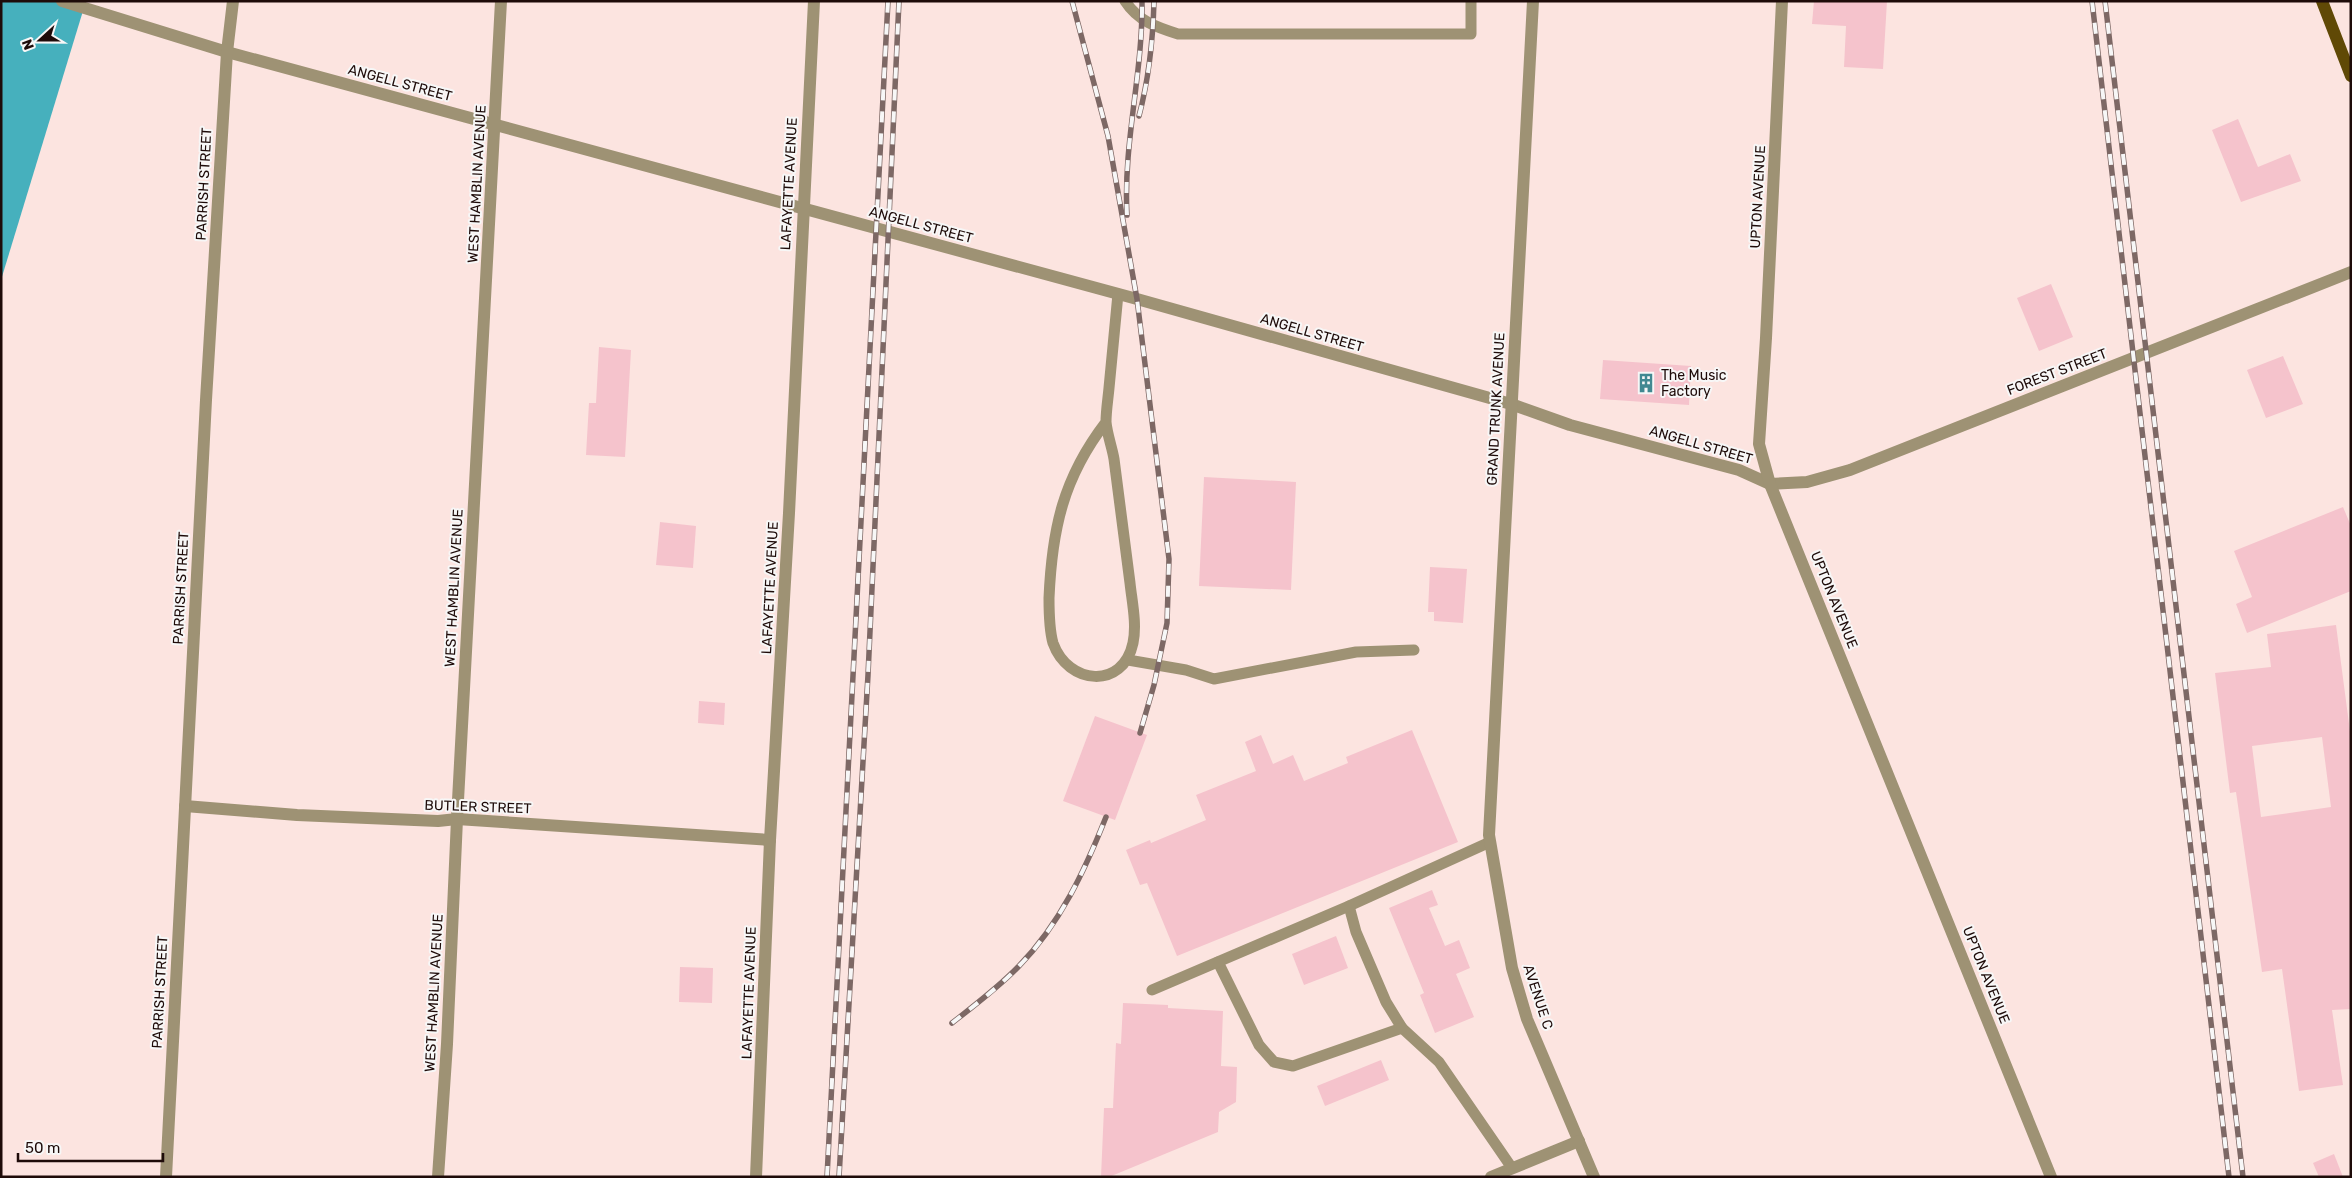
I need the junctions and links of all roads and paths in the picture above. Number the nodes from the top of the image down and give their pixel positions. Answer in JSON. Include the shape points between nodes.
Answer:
{"nodes":[{"id":1,"x":62,"y":1,"type":"edge"},
{"id":2,"x":233,"y":1,"type":"edge"},
{"id":3,"x":501,"y":1,"type":"edge"},
{"id":4,"x":814,"y":1,"type":"edge"},
{"id":5,"x":1125,"y":1,"type":"edge"},
{"id":6,"x":1471,"y":1,"type":"edge"},
{"id":7,"x":1533,"y":1,"type":"edge"},
{"id":8,"x":1782,"y":1,"type":"edge"},
{"id":9,"x":2322,"y":1,"type":"edge"},
{"id":10,"x":227,"y":52,"type":"junction"},
{"id":11,"x":2351,"y":76,"type":"edge"},
{"id":12,"x":495,"y":124,"type":"junction"},
{"id":13,"x":803,"y":208,"type":"junction"},
{"id":14,"x":2351,"y":272,"type":"edge"},
{"id":15,"x":1118,"y":294,"type":"junction"},
{"id":16,"x":1511,"y":404,"type":"junction"},
{"id":17,"x":1106,"y":422,"type":"junction"},
{"id":18,"x":1770,"y":484,"type":"junction"},
{"id":19,"x":1414,"y":650,"type":"dead end"},
{"id":20,"x":1128,"y":660,"type":"junction"},
{"id":21,"x":185,"y":806,"type":"junction"},
{"id":22,"x":1490,"y":817,"type":"joint"},
{"id":23,"x":457,"y":819,"type":"junction"},
{"id":24,"x":770,"y":840,"type":"junction"},
{"id":25,"x":1490,"y":842,"type":"junction"},
{"id":26,"x":1349,"y":906,"type":"junction"},
{"id":27,"x":1218,"y":962,"type":"junction"},
{"id":28,"x":1152,"y":990,"type":"dead end"},
{"id":29,"x":1402,"y":1028,"type":"junction"},
{"id":30,"x":1579,"y":1141,"type":"junction"},
{"id":31,"x":1512,"y":1168,"type":"junction"},
{"id":32,"x":166,"y":1177,"type":"edge"},
{"id":33,"x":438,"y":1177,"type":"edge"},
{"id":34,"x":756,"y":1177,"type":"edge"},
{"id":35,"x":1491,"y":1177,"type":"edge"},
{"id":36,"x":1594,"y":1177,"type":"edge"},
{"id":37,"x":2051,"y":1177,"type":"edge"}],
"edges":[{"from":1,"to":10,"type":"street","name":"ANGELL STREET"},
{"from":2,"to":10,"type":"street","name":"PARRISH STREET"},
{"from":3,"to":12,"type":"street","name":"WEST HAMBLIN AVENUE"},
{"from":4,"to":13,"type":"street","name":"LAFAYETTE AVENUE"},
{"from":5,"to":6,"type":"lane","via":[[1142,20],[1178,34],[1471,34]]},
{"from":7,"to":16,"type":"street","name":"GRAND TRUNK AVENUE"},
{"from":8,"to":18,"type":"street","name":"UPTON AVENUE","via":[[1759,444]]},
{"from":9,"to":11,"type":"main road"},
{"from":10,"to":12,"type":"street","name":"ANGELL STREET"},
{"from":10,"to":21,"type":"street","name":"PARRISH STREET"},
{"from":12,"to":13,"type":"street","name":"ANGELL STREET"},
{"from":12,"to":23,"type":"street","name":"WEST HAMBLIN AVENUE"},
{"from":13,"to":15,"type":"street","name":"ANGELL STREET"},
{"from":13,"to":24,"type":"street","name":"LAFAYETTE AVENUE"},
{"from":14,"to":18,"type":"street","name":"FOREST STREET","via":[[1850,470],[1807,482]]},
{"from":15,"to":16,"type":"street","name":"ANGELL STREET"},
{"from":15,"to":17,"type":"lane"},
{"from":16,"to":18,"type":"street","name":"ANGELL STREET","via":[[1570,424],[1739,470]]},
{"from":16,"to":22,"type":"street","name":"GRAND TRUNK AVENUE"},
{"from":17,"to":20,"type":"lane","via":[[1113,450],[1134,619],[1134,642]]},
{"from":17,"to":20,"type":"lane","via":[[1086,448],[1056,524],[1049,614],[1053,643],[1065,662],[1078,673],[1097,677],[1114,672]]},
{"from":18,"to":37,"type":"street","name":"UPTON AVENUE"},
{"from":19,"to":20,"type":"lane","via":[[1356,652],[1214,679],[1186,670]]},
{"from":21,"to":23,"type":"street","name":"BUTLER STREET","via":[[306,816]]},
{"from":21,"to":32,"type":"street","name":"PARRISH STREET"},
{"from":22,"to":25,"type":"street","name":"AVENUE C"},
{"from":23,"to":24,"type":"street","name":"BUTLER STREET"},
{"from":23,"to":33,"type":"street","name":"WEST HAMBLIN AVENUE"},
{"from":24,"to":34,"type":"street","name":"LAFAYETTE AVENUE"},
{"from":25,"to":26,"type":"lane"},
{"from":25,"to":30,"type":"street","name":"AVENUE C","via":[[1512,968],[1527,1019]]},
{"from":26,"to":27,"type":"lane"},
{"from":26,"to":29,"type":"lane","via":[[1356,932],[1386,1002]]},
{"from":27,"to":28,"type":"lane"},
{"from":27,"to":29,"type":"lane","via":[[1259,1045],[1274,1062],[1294,1066]]},
{"from":29,"to":31,"type":"lane","via":[[1439,1062]]},
{"from":30,"to":31,"type":"street"},
{"from":30,"to":36,"type":"street","name":"AVENUE C"},
{"from":31,"to":35,"type":"street"}]}
